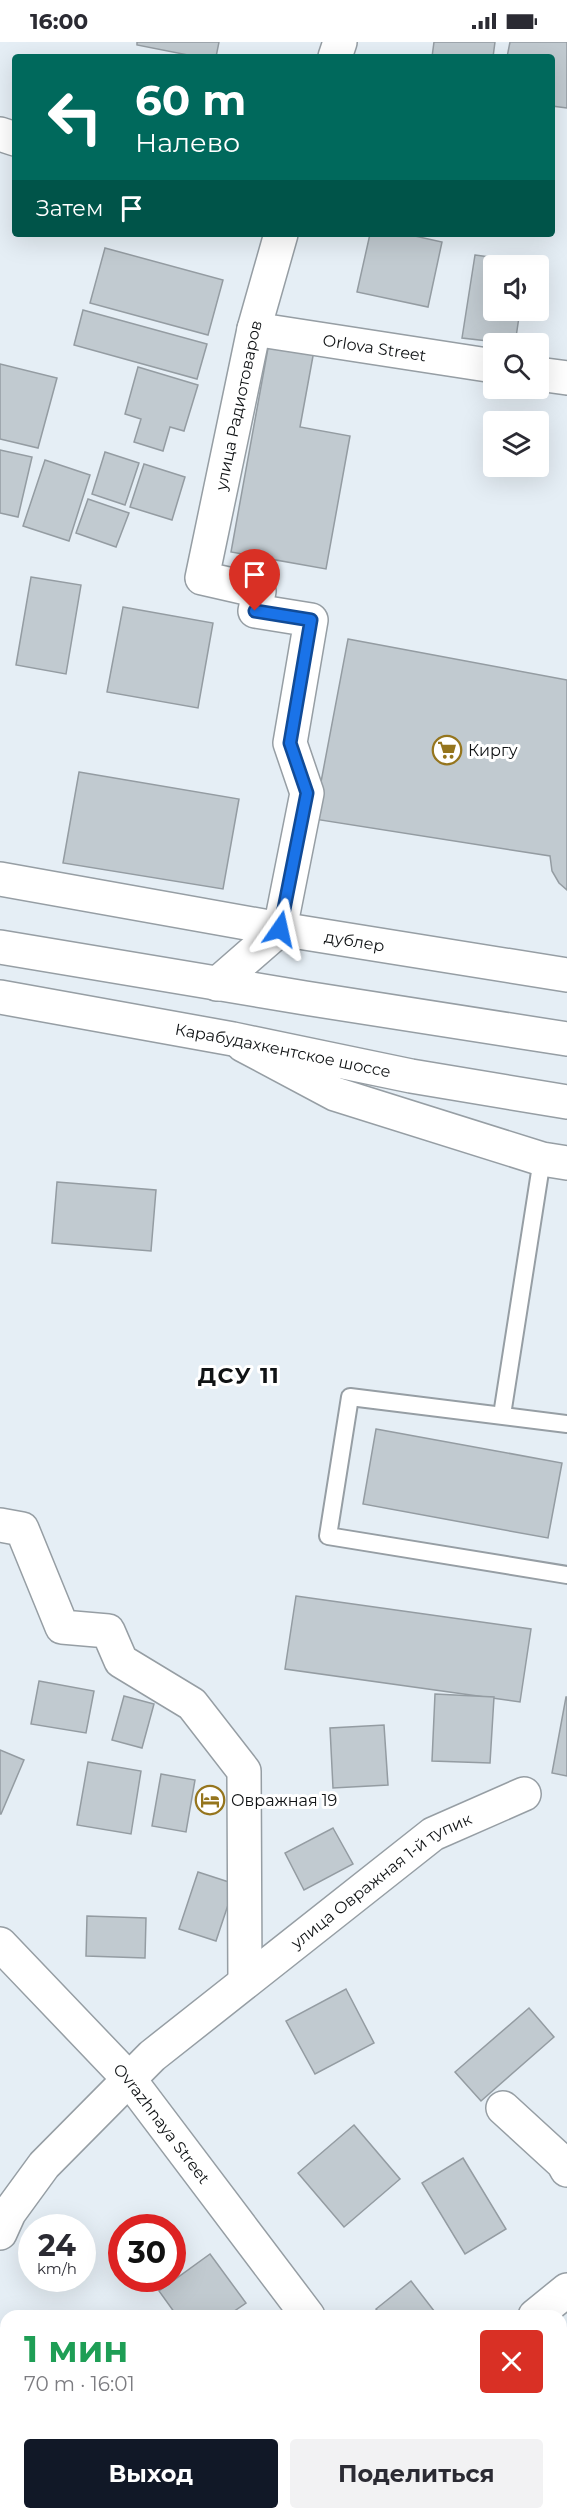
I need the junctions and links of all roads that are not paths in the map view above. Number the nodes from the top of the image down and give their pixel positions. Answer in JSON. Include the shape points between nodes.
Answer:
{"nodes":[{"id":1,"x":280,"y":237,"type":"edge"},
{"id":2,"x":254,"y":329,"type":"junction"},
{"id":3,"x":483,"y":364,"type":"edge"},
{"id":4,"x":549,"y":376,"type":"edge"},
{"id":5,"x":567,"y":378,"type":"edge"},
{"id":6,"x":0,"y":879,"type":"edge"},
{"id":7,"x":280,"y":929,"type":"junction"},
{"id":8,"x":0,"y":947,"type":"edge"},
{"id":9,"x":567,"y":975,"type":"edge"},
{"id":10,"x":218,"y":984,"type":"junction"},
{"id":11,"x":0,"y":997,"type":"edge"},
{"id":12,"x":233,"y":1039,"type":"junction"},
{"id":13,"x":567,"y":1039,"type":"edge"},
{"id":14,"x":567,"y":1102,"type":"edge"},
{"id":15,"x":554,"y":1161,"type":"edge"},
{"id":16,"x":502,"y":1415,"type":"junction"},
{"id":17,"x":567,"y":1424,"type":"edge"},
{"id":18,"x":0,"y":1525,"type":"edge"},
{"id":19,"x":567,"y":1575,"type":"edge"},
{"id":20,"x":524,"y":1794,"type":"dead end"},
{"id":21,"x":0,"y":1944,"type":"edge"},
{"id":22,"x":245,"y":1982,"type":"junction"},
{"id":23,"x":129,"y":2079,"type":"junction"},
{"id":24,"x":503,"y":2108,"type":"dead end"},
{"id":25,"x":567,"y":2169,"type":"edge"},
{"id":26,"x":0,"y":2233,"type":"edge"},
{"id":27,"x":567,"y":2290,"type":"edge"},
{"id":28,"x":303,"y":2310,"type":"edge"},
{"id":29,"x":542,"y":2310,"type":"edge"}],
"edges":[{"from":1,"to":2,"type":"main road","name":"улица Радиотоваров"},
{"from":2,"to":3,"type":"main road","name":"Orlova Street"},
{"from":2,"to":7,"type":"main road","name":"улица Радиотоваров","via":[[202,578],[259,591],[255,611],[311,620],[290,743],[307,793]]},
{"from":4,"to":5,"type":"main road"},
{"from":6,"to":7,"type":"main road","name":"дублер"},
{"from":7,"to":9,"type":"main road","name":"дублер"},
{"from":7,"to":10,"type":"main road"},
{"from":8,"to":10,"type":"main road"},
{"from":10,"to":13,"type":"main road"},
{"from":11,"to":12,"type":"main road","name":"Карабудахкентское шоссе"},
{"from":12,"to":14,"type":"main road","name":"Карабудахкентское шоссе","via":[[411,1076]]},
{"from":12,"to":15,"type":"main road","via":[[335,1094]]},
{"from":15,"to":16,"type":"lane"},
{"from":16,"to":17,"type":"lane"},
{"from":16,"to":19,"type":"lane","via":[[350,1397],[328,1536]]},
{"from":18,"to":22,"type":"main road","via":[[22,1529],[62,1627],[108,1631],[121,1661],[192,1704],[244,1772]]},
{"from":20,"to":22,"type":"main road","name":"улица Овражная 1-й тупик","via":[[433,1834]]},
{"from":21,"to":23,"type":"main road","name":"Ovrazhnaya Street"},
{"from":22,"to":23,"type":"main road","name":"улица Овражная 1-й тупик"},
{"from":23,"to":26,"type":"main road","name":"улица Овражная 1-й тупик","via":[[44,2164],[9,2212]]},
{"from":23,"to":28,"type":"main road","name":"Ovrazhnaya Street"},
{"from":24,"to":25,"type":"main road"},
{"from":27,"to":29,"type":"main road"}]}
